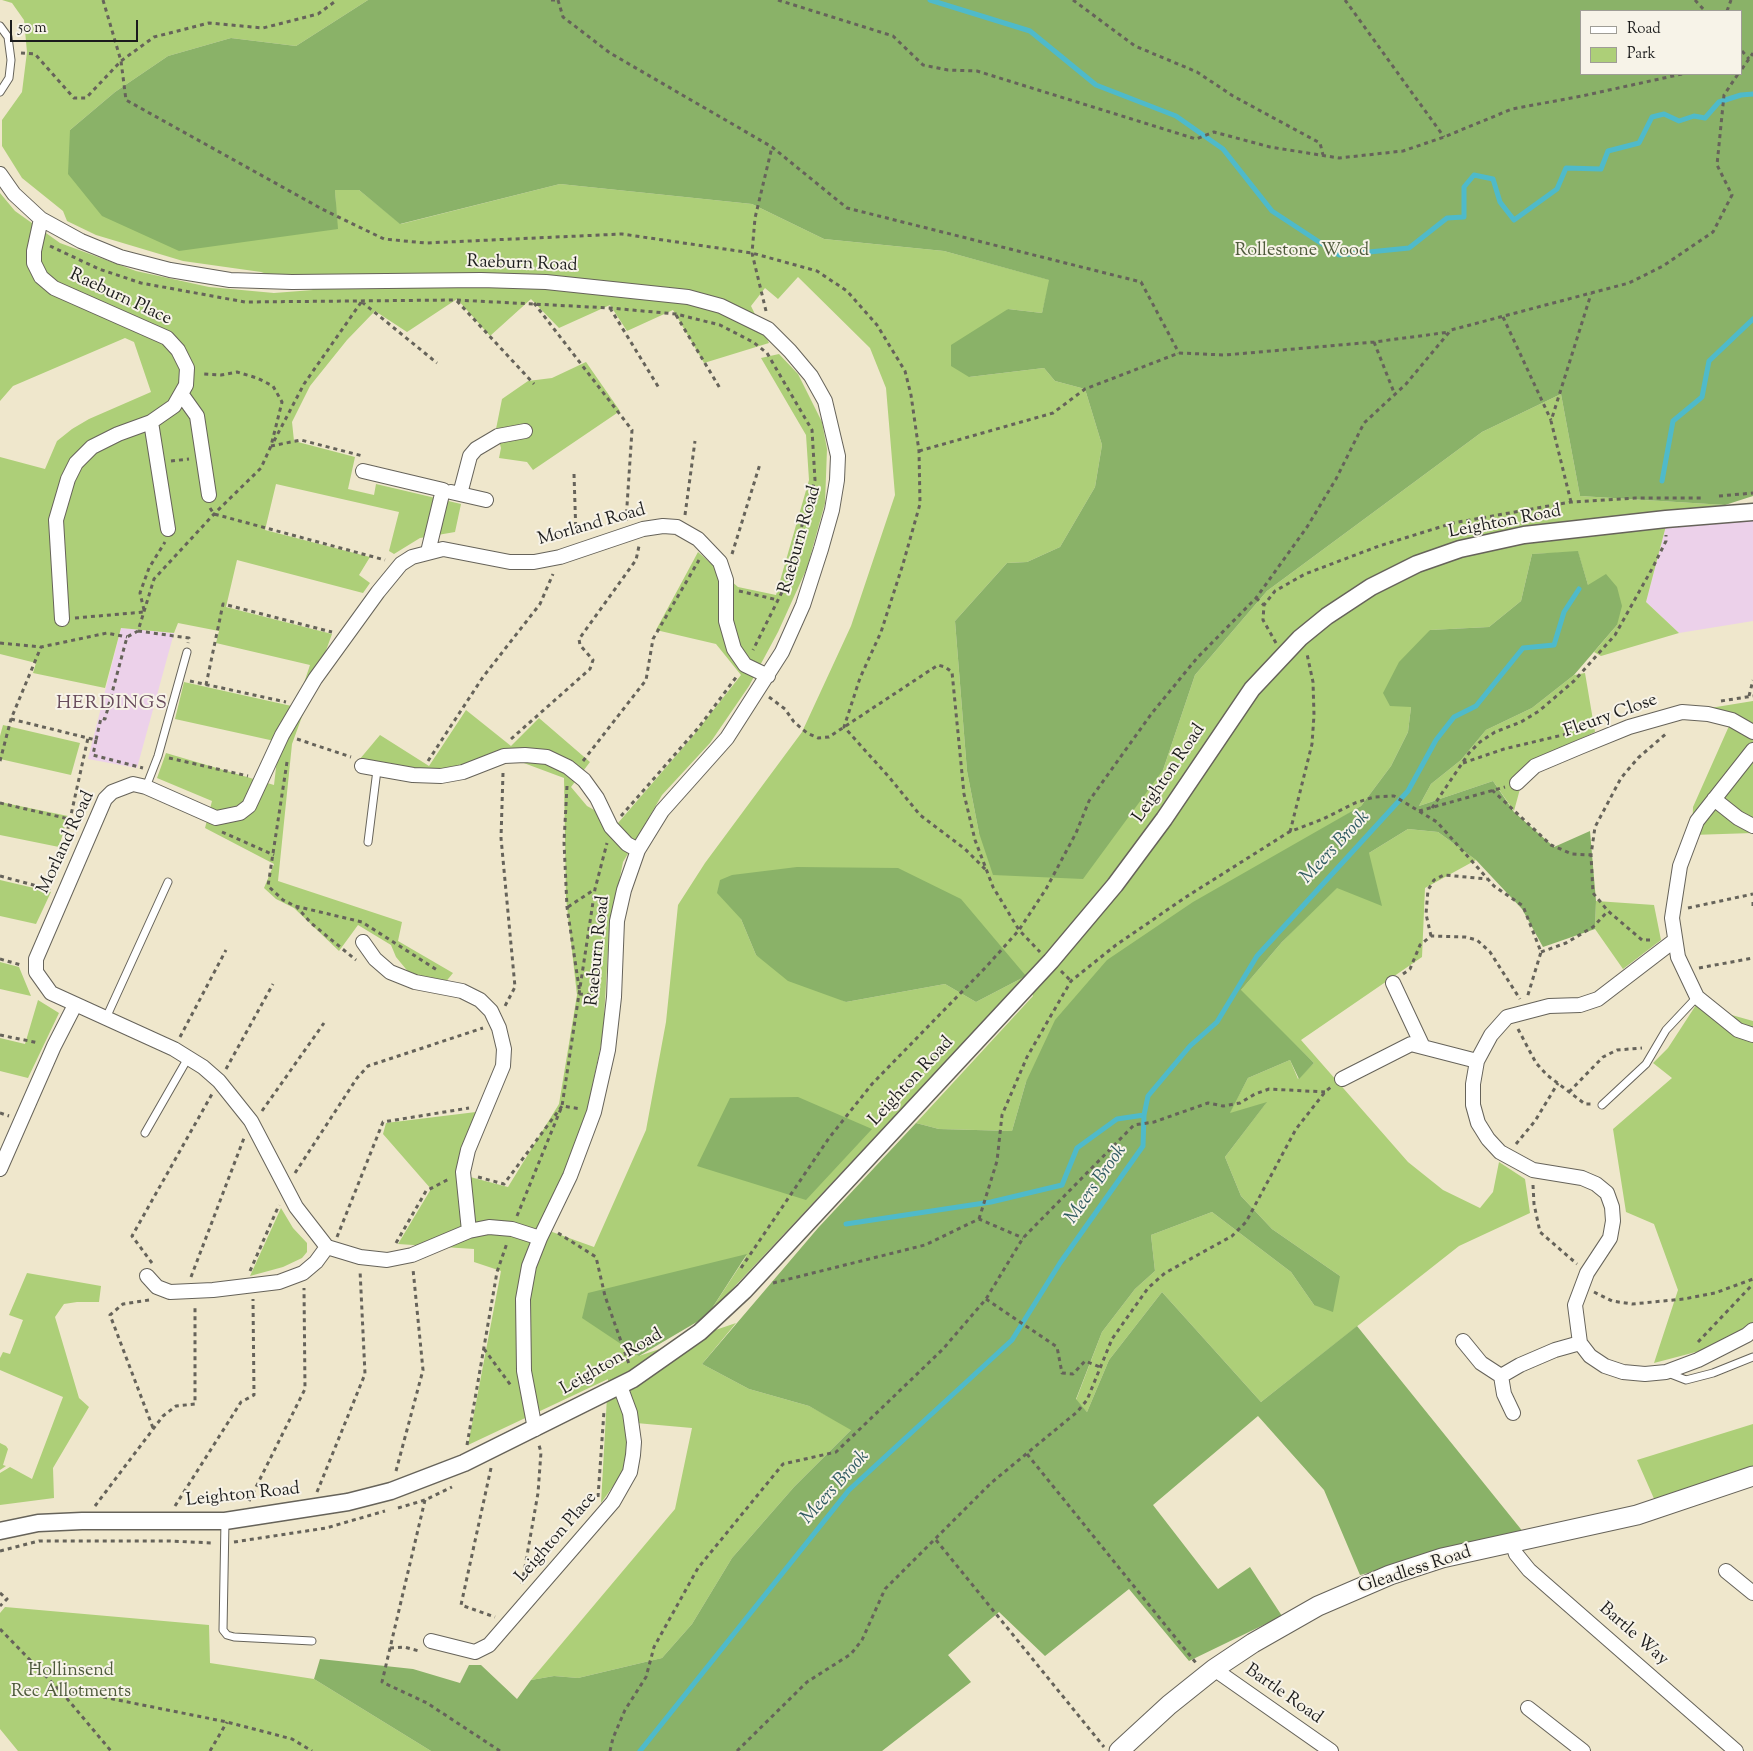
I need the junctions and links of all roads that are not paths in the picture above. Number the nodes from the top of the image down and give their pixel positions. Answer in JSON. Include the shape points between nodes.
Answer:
{"nodes":[{"id":1,"x":0,"y":26,"type":"edge"},
{"id":2,"x":0,"y":92,"type":"edge"},
{"id":3,"x":0,"y":174,"type":"edge"},
{"id":4,"x":40,"y":219,"type":"junction"},
{"id":5,"x":182,"y":395,"type":"junction"},
{"id":6,"x":151,"y":422,"type":"junction"},
{"id":7,"x":525,"y":431,"type":"dead end"},
{"id":8,"x":363,"y":471,"type":"road end"},
{"id":9,"x":443,"y":490,"type":"junction"},
{"id":10,"x":460,"y":494,"type":"junction"},
{"id":11,"x":209,"y":495,"type":"road end"},
{"id":12,"x":486,"y":500,"type":"dead end"},
{"id":13,"x":1753,"y":512,"type":"edge"},
{"id":14,"x":168,"y":529,"type":"road end"},
{"id":15,"x":428,"y":552,"type":"junction"},
{"id":16,"x":62,"y":619,"type":"road end"},
{"id":17,"x":187,"y":652,"type":"road end"},
{"id":18,"x":768,"y":676,"type":"junction"},
{"id":19,"x":1753,"y":732,"type":"edge"},
{"id":20,"x":1753,"y":750,"type":"edge"},
{"id":21,"x":362,"y":766,"type":"road end"},
{"id":22,"x":378,"y":770,"type":"junction"},
{"id":23,"x":1517,"y":783,"type":"road end"},
{"id":24,"x":146,"y":787,"type":"junction"},
{"id":25,"x":1714,"y":799,"type":"junction"},
{"id":26,"x":1753,"y":826,"type":"edge"},
{"id":27,"x":368,"y":842,"type":"dead end"},
{"id":28,"x":638,"y":850,"type":"junction"},
{"id":29,"x":168,"y":882,"type":"dead end"},
{"id":30,"x":1675,"y":940,"type":"junction"},
{"id":31,"x":363,"y":942,"type":"dead end"},
{"id":32,"x":1393,"y":983,"type":"road end"},
{"id":33,"x":1697,"y":997,"type":"junction"},
{"id":34,"x":75,"y":1005,"type":"junction"},
{"id":35,"x":106,"y":1018,"type":"junction"},
{"id":36,"x":1753,"y":1035,"type":"edge"},
{"id":37,"x":1423,"y":1047,"type":"junction"},
{"id":38,"x":188,"y":1058,"type":"junction"},
{"id":39,"x":1477,"y":1061,"type":"junction"},
{"id":40,"x":1342,"y":1079,"type":"road end"},
{"id":41,"x":1602,"y":1105,"type":"road end"},
{"id":42,"x":145,"y":1133,"type":"dead end"},
{"id":43,"x":0,"y":1169,"type":"edge"},
{"id":44,"x":469,"y":1231,"type":"junction"},
{"id":45,"x":542,"y":1232,"type":"junction"},
{"id":46,"x":330,"y":1248,"type":"junction"},
{"id":47,"x":147,"y":1276,"type":"road end"},
{"id":48,"x":1751,"y":1336,"type":"edge"},
{"id":49,"x":1463,"y":1341,"type":"dead end"},
{"id":50,"x":1580,"y":1343,"type":"junction"},
{"id":51,"x":1753,"y":1357,"type":"edge"},
{"id":52,"x":1666,"y":1372,"type":"junction"},
{"id":53,"x":1501,"y":1376,"type":"junction"},
{"id":54,"x":620,"y":1386,"type":"junction"},
{"id":55,"x":1513,"y":1412,"type":"dead end"},
{"id":56,"x":535,"y":1429,"type":"junction"},
{"id":57,"x":1753,"y":1476,"type":"edge"},
{"id":58,"x":232,"y":1520,"type":"junction"},
{"id":59,"x":0,"y":1531,"type":"edge"},
{"id":60,"x":1512,"y":1542,"type":"junction"},
{"id":61,"x":1726,"y":1571,"type":"dead end"},
{"id":62,"x":1753,"y":1593,"type":"edge"},
{"id":63,"x":312,"y":1640,"type":"dead end"},
{"id":64,"x":429,"y":1647,"type":"road end"},
{"id":65,"x":1210,"y":1672,"type":"junction"},
{"id":66,"x":1528,"y":1708,"type":"dead end"},
{"id":67,"x":1119,"y":1751,"type":"edge"},
{"id":68,"x":1331,"y":1751,"type":"edge"},
{"id":69,"x":1583,"y":1751,"type":"edge"},
{"id":70,"x":1736,"y":1751,"type":"edge"}],
"edges":[{"from":1,"to":2,"type":"lane","via":[[8,37],[10,52],[9,78]]},
{"from":3,"to":4,"type":"street","name":"Raeburn Road","via":[[14,194]]},
{"from":4,"to":5,"type":"street","name":"Raeburn Place","via":[[34,263],[41,277],[54,288],[167,338],[187,368]]},
{"from":4,"to":18,"type":"street","name":"Raeburn Road","via":[[81,241],[120,256],[170,270],[230,280],[546,282],[698,300],[745,316],[768,329],[811,376],[824,401],[838,456],[832,510],[821,549],[802,605]]},
{"from":5,"to":6,"type":"street","via":[[174,406]]},
{"from":5,"to":11,"type":"street","via":[[197,416]]},
{"from":6,"to":14,"type":"street"},
{"from":6,"to":16,"type":"street","via":[[92,447],[76,463],[68,479],[56,520]]},
{"from":7,"to":10,"type":"street","via":[[498,436],[476,449],[470,456]]},
{"from":8,"to":9,"type":"street"},
{"from":9,"to":10,"type":"street"},
{"from":9,"to":15,"type":"street"},
{"from":10,"to":12,"type":"street"},
{"from":13,"to":54,"type":"street","name":"Leighton Road","via":[[1524,535],[1460,549],[1417,564],[1371,587],[1327,616],[1300,638],[1252,689],[1164,819],[1115,885],[1051,961],[744,1291],[700,1332]]},
{"from":15,"to":18,"type":"street","name":"Morland Road","via":[[443,549],[510,562],[534,562],[560,557],[643,529],[663,526],[682,529],[707,546],[720,562],[726,580],[726,621],[734,649],[745,666]]},
{"from":15,"to":24,"type":"street","name":"Morland Road","via":[[401,564],[346,636],[299,705],[248,806],[240,813],[216,818]]},
{"from":17,"to":24,"type":"lane"},
{"from":18,"to":28,"type":"street","name":"Raeburn Road","via":[[727,738],[662,812]]},
{"from":19,"to":23,"type":"street","name":"Fleury Close","via":[[1732,720],[1682,712],[1654,719],[1535,766]]},
{"from":20,"to":25,"type":"street"},
{"from":21,"to":22,"type":"street"},
{"from":22,"to":27,"type":"lane"},
{"from":22,"to":28,"type":"street","via":[[441,776],[463,772],[504,756],[547,758],[584,780],[612,826],[627,844]]},
{"from":24,"to":34,"type":"street","name":"Morland Road","via":[[133,784],[122,787],[105,799],[59,888],[36,968],[42,984],[51,993]]},
{"from":25,"to":26,"type":"street"},
{"from":25,"to":30,"type":"street","via":[[1697,821],[1687,843],[1676,885],[1672,918]]},
{"from":28,"to":45,"type":"street","name":"Raeburn Road","via":[[617,922],[608,1050],[594,1112],[570,1176]]},
{"from":29,"to":35,"type":"lane"},
{"from":30,"to":33,"type":"street","via":[[1684,973]]},
{"from":30,"to":39,"type":"street","via":[[1598,999],[1580,1005],[1549,1006],[1507,1017],[1490,1035]]},
{"from":31,"to":44,"type":"street","via":[[390,972],[415,982],[462,991],[480,1000],[491,1011],[497,1024],[504,1049],[503,1066],[468,1150],[463,1172]]},
{"from":32,"to":37,"type":"street"},
{"from":33,"to":36,"type":"street","via":[[1738,1030]]},
{"from":33,"to":41,"type":"lane","via":[[1666,1030],[1658,1047],[1634,1077]]},
{"from":34,"to":35,"type":"street"},
{"from":34,"to":43,"type":"street"},
{"from":35,"to":38,"type":"street"},
{"from":37,"to":39,"type":"street"},
{"from":37,"to":40,"type":"street","via":[[1411,1044]]},
{"from":38,"to":42,"type":"lane"},
{"from":38,"to":46,"type":"street","via":[[219,1081],[251,1121],[296,1207]]},
{"from":39,"to":50,"type":"street","via":[[1473,1105],[1478,1124],[1488,1139],[1505,1154],[1533,1170],[1582,1178],[1596,1184],[1606,1193],[1612,1207],[1610,1238],[1584,1279],[1575,1305]]},
{"from":44,"to":45,"type":"street","via":[[489,1227]]},
{"from":44,"to":46,"type":"street","via":[[412,1255],[387,1260],[360,1257]]},
{"from":45,"to":56,"type":"street","name":"Raeburn Road","via":[[529,1266],[522,1299],[528,1402]]},
{"from":46,"to":47,"type":"street","via":[[303,1273],[279,1282],[248,1287],[170,1292],[157,1287]]},
{"from":48,"to":52,"type":"street"},
{"from":49,"to":53,"type":"street","via":[[1481,1363]]},
{"from":50,"to":52,"type":"street","via":[[1590,1356],[1605,1366],[1623,1372]]},
{"from":50,"to":53,"type":"street","via":[[1555,1350]]},
{"from":51,"to":52,"type":"lane","via":[[1686,1380]]},
{"from":53,"to":55,"type":"street","via":[[1504,1394]]},
{"from":54,"to":56,"type":"street","name":"Leighton Road"},
{"from":54,"to":64,"type":"street","name":"Leighton Place","via":[[630,1413],[634,1442],[630,1472],[623,1485],[489,1645],[475,1652]]},
{"from":56,"to":58,"type":"street","name":"Leighton Road","via":[[464,1463],[391,1491],[310,1509]]},
{"from":57,"to":60,"type":"main road","name":"Gleadless Road","via":[[1637,1515]]},
{"from":58,"to":59,"type":"street","name":"Leighton Road","via":[[38,1523]]},
{"from":58,"to":63,"type":"lane","via":[[223,1630],[234,1637]]},
{"from":60,"to":65,"type":"main road","name":"Gleadless Road","via":[[1442,1558],[1390,1575],[1294,1619]]},
{"from":60,"to":70,"type":"street","name":"Bartle Way","via":[[1516,1554],[1529,1570]]},
{"from":61,"to":62,"type":"street"},
{"from":65,"to":67,"type":"main road","name":"Gleadless Road"},
{"from":65,"to":68,"type":"street","name":"Bartle Road"},
{"from":66,"to":69,"type":"street"}]}
